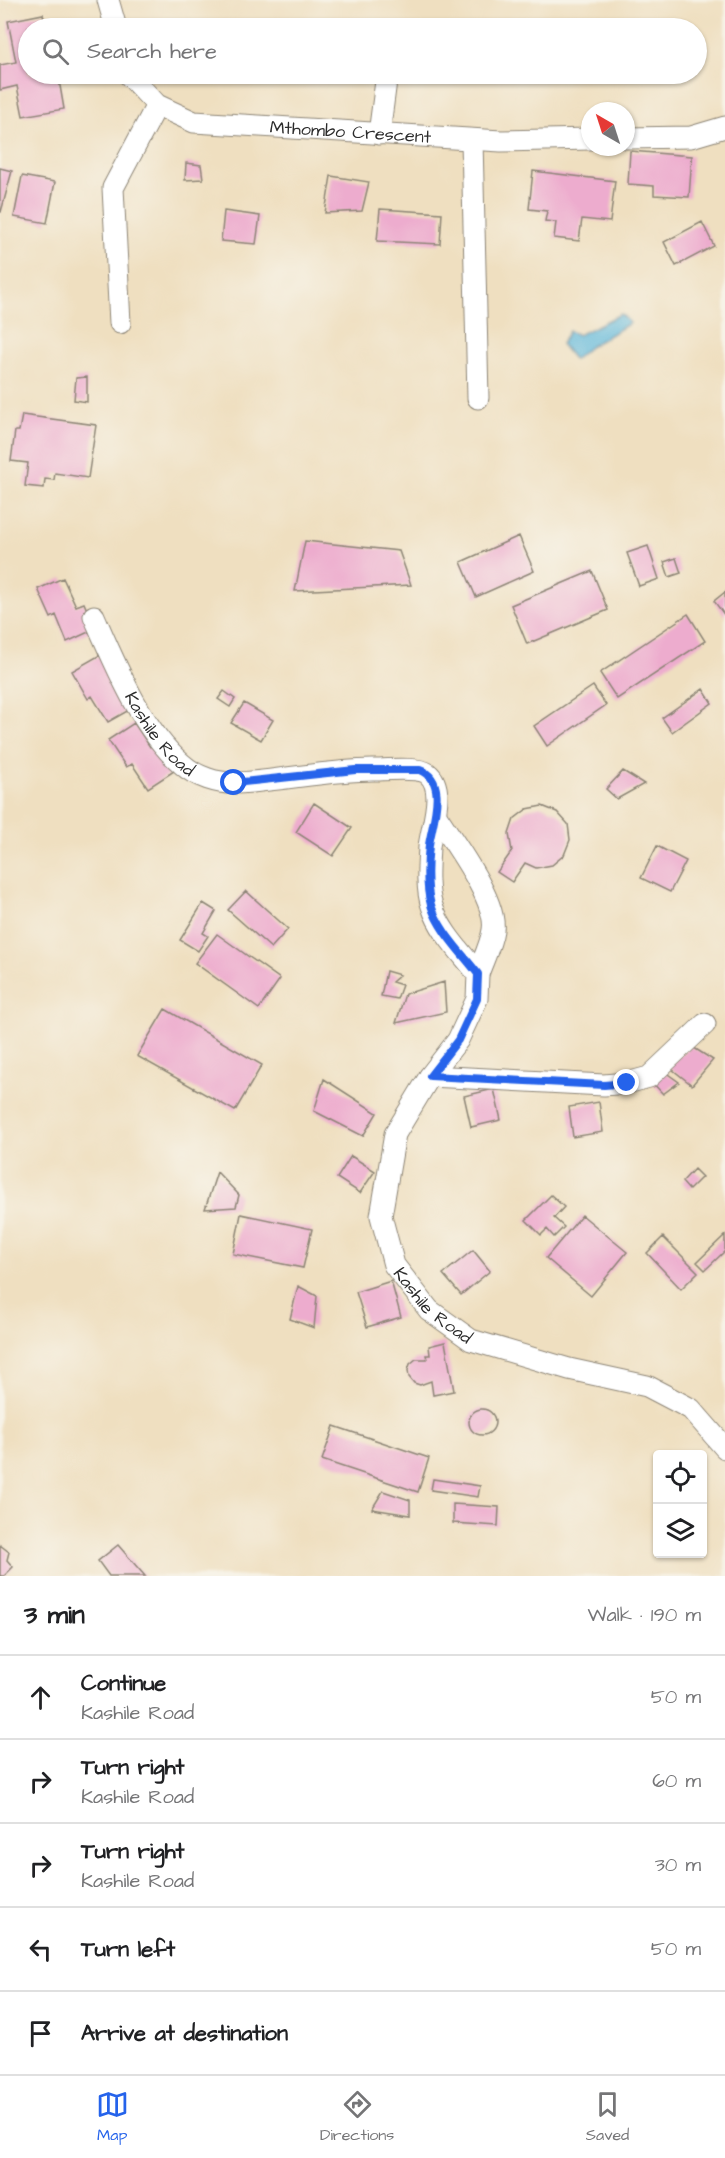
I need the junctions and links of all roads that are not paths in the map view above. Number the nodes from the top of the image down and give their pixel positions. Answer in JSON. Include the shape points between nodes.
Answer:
{"nodes":[{"id":1,"x":108,"y":0,"type":"edge"},
{"id":2,"x":113,"y":18,"type":"edge"},
{"id":3,"x":137,"y":84,"type":"edge"},
{"id":4,"x":386,"y":84,"type":"edge"},
{"id":5,"x":157,"y":105,"type":"junction"},
{"id":6,"x":725,"y":127,"type":"edge"},
{"id":7,"x":379,"y":134,"type":"junction"},
{"id":8,"x":635,"y":138,"type":"edge"},
{"id":9,"x":581,"y":139,"type":"edge"},
{"id":10,"x":472,"y":140,"type":"junction"},
{"id":11,"x":120,"y":323,"type":"dead end"},
{"id":12,"x":477,"y":398,"type":"dead end"},
{"id":13,"x":94,"y":616,"type":"dead end"},
{"id":14,"x":436,"y":815,"type":"junction"},
{"id":15,"x":478,"y":974,"type":"junction"},
{"id":16,"x":705,"y":1023,"type":"dead end"},
{"id":17,"x":430,"y":1076,"type":"junction"},
{"id":18,"x":725,"y":1448,"type":"edge"}],
"edges":[{"from":1,"to":2,"type":"street"},
{"from":3,"to":5,"type":"street","name":"Mthombo Crescent"},
{"from":4,"to":7,"type":"street"},
{"from":5,"to":7,"type":"street","name":"Mthombo Crescent","via":[[194,122]]},
{"from":5,"to":11,"type":"street","via":[[113,188]]},
{"from":6,"to":8,"type":"street","via":[[691,137]]},
{"from":7,"to":10,"type":"street","name":"Mthombo Crescent"},
{"from":9,"to":10,"type":"street","name":"Mthombo Crescent"},
{"from":10,"to":12,"type":"street"},
{"from":13,"to":14,"type":"street","name":"Kashile Road","via":[[142,714],[183,766],[208,779],[234,783],[355,770],[420,770],[434,782]]},
{"from":14,"to":15,"type":"street","name":"Kashile Road","via":[[429,846],[432,906],[443,929]]},
{"from":14,"to":15,"type":"street","via":[[493,914],[493,930]]},
{"from":15,"to":17,"type":"street","name":"Kashile Road","via":[[477,999],[458,1040]]},
{"from":16,"to":17,"type":"street","via":[[649,1077],[627,1083]]},
{"from":17,"to":18,"type":"street","name":"Kashile Road","via":[[395,1134],[381,1216],[394,1265],[429,1310],[471,1340],[569,1369],[647,1386],[690,1409]]}]}
